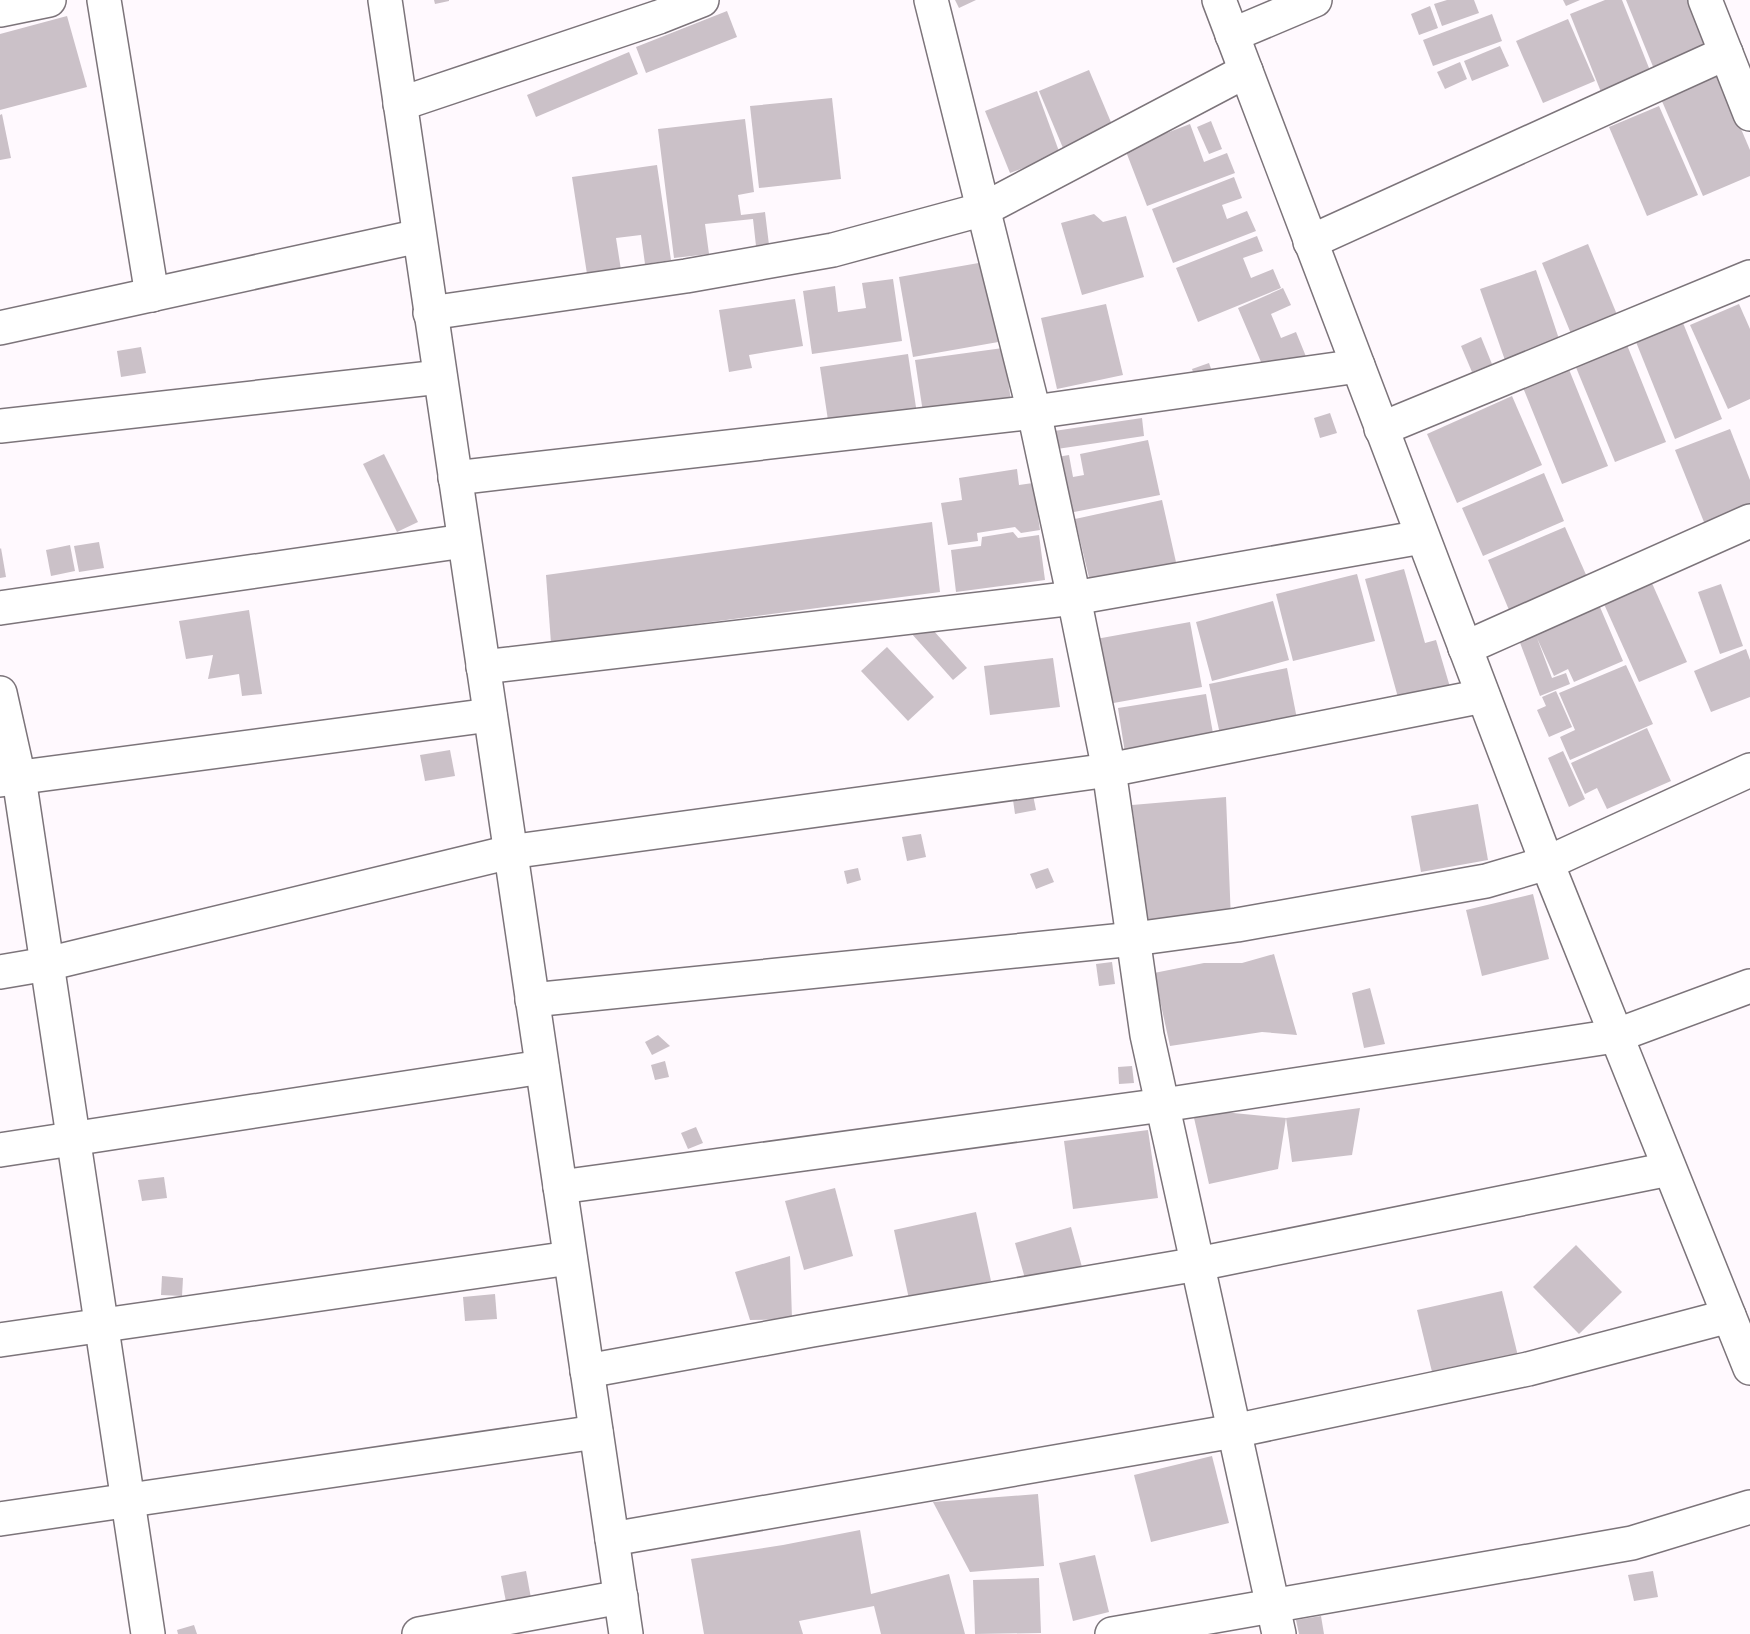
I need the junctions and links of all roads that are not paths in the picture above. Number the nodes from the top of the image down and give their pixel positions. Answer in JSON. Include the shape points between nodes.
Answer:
{"nodes":[{"id":1,"x":48,"y":0,"type":"edge"},
{"id":2,"x":104,"y":0,"type":"edge"},
{"id":3,"x":385,"y":0,"type":"edge"},
{"id":4,"x":702,"y":0,"type":"edge"},
{"id":5,"x":931,"y":0,"type":"edge"},
{"id":6,"x":1219,"y":0,"type":"edge"},
{"id":7,"x":1316,"y":0,"type":"edge"},
{"id":8,"x":1705,"y":0,"type":"edge"},
{"id":9,"x":656,"y":9,"type":"edge"},
{"id":10,"x":0,"y":10,"type":"edge"},
{"id":11,"x":1232,"y":35,"type":"junction"},
{"id":12,"x":1726,"y":53,"type":"junction"},
{"id":13,"x":1246,"y":71,"type":"junction"},
{"id":14,"x":400,"y":104,"type":"junction"},
{"id":15,"x":1750,"y":114,"type":"edge"},
{"id":16,"x":984,"y":209,"type":"junction"},
{"id":17,"x":419,"y":236,"type":"junction"},
{"id":18,"x":1310,"y":242,"type":"junction"},
{"id":19,"x":1750,"y":277,"type":"edge"},
{"id":20,"x":152,"y":295,"type":"junction"},
{"id":21,"x":430,"y":313,"type":"junction"},
{"id":22,"x":0,"y":328,"type":"edge"},
{"id":23,"x":1358,"y":366,"type":"junction"},
{"id":24,"x":440,"y":377,"type":"junction"},
{"id":25,"x":1034,"y":412,"type":"junction"},
{"id":26,"x":0,"y":426,"type":"edge"},
{"id":27,"x":1381,"y":429,"type":"junction"},
{"id":28,"x":455,"y":478,"type":"junction"},
{"id":29,"x":1750,"y":521,"type":"edge"},
{"id":30,"x":1422,"y":537,"type":"junction"},
{"id":31,"x":464,"y":541,"type":"junction"},
{"id":32,"x":1074,"y":598,"type":"junction"},
{"id":33,"x":0,"y":608,"type":"edge"},
{"id":34,"x":1465,"y":648,"type":"junction"},
{"id":35,"x":483,"y":667,"type":"junction"},
{"id":36,"x":0,"y":693,"type":"edge"},
{"id":37,"x":1483,"y":696,"type":"junction"},
{"id":38,"x":490,"y":716,"type":"junction"},
{"id":39,"x":1109,"y":770,"type":"junction"},
{"id":40,"x":1750,"y":770,"type":"edge"},
{"id":41,"x":10,"y":779,"type":"edge"},
{"id":42,"x":510,"y":852,"type":"junction"},
{"id":43,"x":1547,"y":863,"type":"junction"},
{"id":44,"x":1134,"y":939,"type":"junction"},
{"id":45,"x":47,"y":964,"type":"junction"},
{"id":46,"x":0,"y":972,"type":"edge"},
{"id":47,"x":1750,"y":986,"type":"edge"},
{"id":48,"x":532,"y":1000,"type":"junction"},
{"id":49,"x":1615,"y":1036,"type":"junction"},
{"id":50,"x":542,"y":1067,"type":"junction"},
{"id":51,"x":1163,"y":1105,"type":"junction"},
{"id":52,"x":73,"y":1139,"type":"junction"},
{"id":53,"x":0,"y":1150,"type":"edge"},
{"id":54,"x":1670,"y":1169,"type":"junction"},
{"id":55,"x":560,"y":1187,"type":"junction"},
{"id":56,"x":570,"y":1258,"type":"junction"},
{"id":57,"x":1198,"y":1264,"type":"junction"},
{"id":58,"x":1729,"y":1316,"type":"junction"},
{"id":59,"x":101,"y":1327,"type":"junction"},
{"id":60,"x":0,"y":1340,"type":"edge"},
{"id":61,"x":1750,"y":1368,"type":"edge"},
{"id":62,"x":587,"y":1371,"type":"junction"},
{"id":63,"x":1234,"y":1431,"type":"junction"},
{"id":64,"x":596,"y":1432,"type":"junction"},
{"id":65,"x":128,"y":1499,"type":"junction"},
{"id":66,"x":1750,"y":1507,"type":"edge"},
{"id":67,"x":0,"y":1519,"type":"edge"},
{"id":68,"x":612,"y":1539,"type":"junction"},
{"id":69,"x":621,"y":1597,"type":"junction"},
{"id":70,"x":1276,"y":1619,"type":"edge"},
{"id":71,"x":148,"y":1634,"type":"edge"},
{"id":72,"x":419,"y":1634,"type":"edge"},
{"id":73,"x":626,"y":1634,"type":"edge"},
{"id":74,"x":1112,"y":1634,"type":"edge"}],
"edges":[{"from":1,"to":10,"type":"street"},
{"from":2,"to":20,"type":"street"},
{"from":3,"to":14,"type":"street"},
{"from":4,"to":9,"type":"street"},
{"from":5,"to":16,"type":"street"},
{"from":6,"to":11,"type":"street"},
{"from":7,"to":11,"type":"street"},
{"from":8,"to":12,"type":"street"},
{"from":9,"to":14,"type":"street"},
{"from":11,"to":13,"type":"street"},
{"from":12,"to":15,"type":"street"},
{"from":12,"to":18,"type":"street"},
{"from":13,"to":16,"type":"street"},
{"from":13,"to":18,"type":"street"},
{"from":14,"to":17,"type":"street"},
{"from":16,"to":21,"type":"street","via":[[833,250]]},
{"from":16,"to":25,"type":"street"},
{"from":17,"to":20,"type":"street"},
{"from":17,"to":21,"type":"street"},
{"from":18,"to":23,"type":"street"},
{"from":19,"to":27,"type":"street"},
{"from":20,"to":22,"type":"street"},
{"from":21,"to":24,"type":"street"},
{"from":23,"to":25,"type":"street"},
{"from":23,"to":27,"type":"street"},
{"from":24,"to":26,"type":"street"},
{"from":24,"to":28,"type":"street"},
{"from":25,"to":28,"type":"street"},
{"from":25,"to":32,"type":"street"},
{"from":27,"to":30,"type":"street"},
{"from":28,"to":31,"type":"street"},
{"from":29,"to":34,"type":"street"},
{"from":30,"to":32,"type":"street"},
{"from":30,"to":34,"type":"street"},
{"from":31,"to":33,"type":"street"},
{"from":31,"to":35,"type":"street"},
{"from":32,"to":35,"type":"street"},
{"from":32,"to":39,"type":"street"},
{"from":34,"to":37,"type":"street"},
{"from":35,"to":38,"type":"street"},
{"from":36,"to":41,"type":"street"},
{"from":37,"to":39,"type":"street"},
{"from":37,"to":43,"type":"street"},
{"from":38,"to":41,"type":"street"},
{"from":38,"to":42,"type":"street"},
{"from":39,"to":42,"type":"street"},
{"from":39,"to":44,"type":"street"},
{"from":40,"to":43,"type":"street"},
{"from":41,"to":45,"type":"street"},
{"from":42,"to":45,"type":"street"},
{"from":42,"to":48,"type":"street"},
{"from":43,"to":44,"type":"street","via":[[1475,883]]},
{"from":43,"to":49,"type":"street"},
{"from":44,"to":48,"type":"street"},
{"from":44,"to":51,"type":"street","via":[[1147,1035]]},
{"from":45,"to":46,"type":"street"},
{"from":45,"to":52,"type":"street"},
{"from":47,"to":49,"type":"street"},
{"from":48,"to":50,"type":"street"},
{"from":49,"to":51,"type":"street"},
{"from":49,"to":54,"type":"street"},
{"from":50,"to":52,"type":"street"},
{"from":50,"to":55,"type":"street"},
{"from":51,"to":55,"type":"street"},
{"from":51,"to":57,"type":"street"},
{"from":52,"to":53,"type":"street"},
{"from":52,"to":59,"type":"street"},
{"from":54,"to":57,"type":"street"},
{"from":54,"to":58,"type":"street"},
{"from":55,"to":56,"type":"street"},
{"from":56,"to":59,"type":"street"},
{"from":56,"to":62,"type":"street"},
{"from":57,"to":62,"type":"street"},
{"from":57,"to":63,"type":"street"},
{"from":58,"to":61,"type":"street"},
{"from":58,"to":63,"type":"street","via":[[1528,1369]]},
{"from":59,"to":60,"type":"street"},
{"from":59,"to":65,"type":"street"},
{"from":62,"to":64,"type":"street"},
{"from":63,"to":68,"type":"street"},
{"from":63,"to":70,"type":"street"},
{"from":64,"to":65,"type":"street"},
{"from":64,"to":68,"type":"street"},
{"from":65,"to":67,"type":"street"},
{"from":65,"to":71,"type":"street"},
{"from":66,"to":70,"type":"street","via":[[1632,1543]]},
{"from":68,"to":69,"type":"street"},
{"from":69,"to":72,"type":"street"},
{"from":69,"to":73,"type":"street"},
{"from":70,"to":74,"type":"street"}]}
